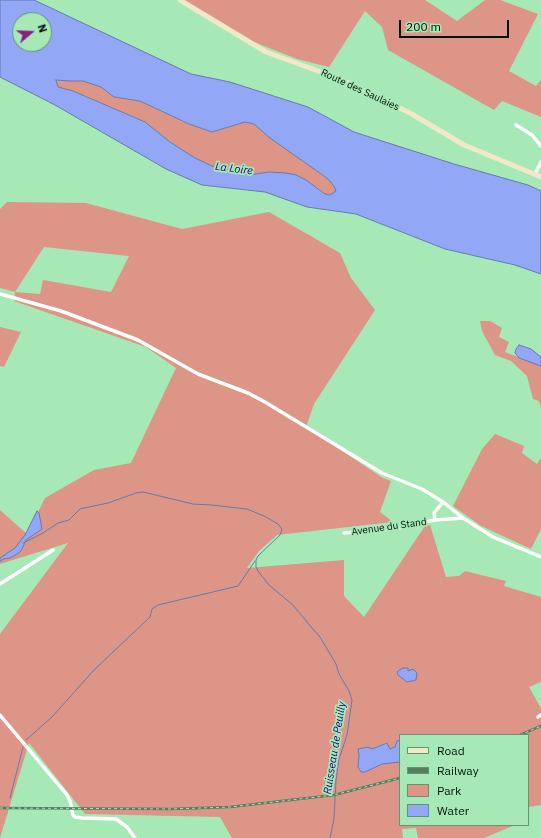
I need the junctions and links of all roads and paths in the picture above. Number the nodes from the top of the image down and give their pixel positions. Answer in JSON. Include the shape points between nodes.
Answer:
{"nodes":[{"id":1,"x":180,"y":0,"type":"edge"},
{"id":2,"x":516,"y":125,"type":"dead end"},
{"id":3,"x":541,"y":146,"type":"edge"},
{"id":4,"x":541,"y":162,"type":"edge"},
{"id":5,"x":535,"y":174,"type":"junction"},
{"id":6,"x":541,"y":177,"type":"edge"},
{"id":7,"x":0,"y":294,"type":"edge"},
{"id":8,"x":442,"y":502,"type":"junction"},
{"id":9,"x":463,"y":518,"type":"junction"},
{"id":10,"x":435,"y":520,"type":"junction"},
{"id":11,"x":344,"y":533,"type":"dead end"},
{"id":12,"x":53,"y":550,"type":"dead end"},
{"id":13,"x":541,"y":557,"type":"edge"},
{"id":14,"x":0,"y":584,"type":"edge"},
{"id":15,"x":0,"y":716,"type":"edge"},
{"id":16,"x":135,"y":838,"type":"edge"}],
"edges":[{"from":1,"to":5,"type":"street","name":"Route des Saulaies","via":[[266,52],[340,79],[410,113],[464,145]]},
{"from":2,"to":3,"type":"street","via":[[532,135]]},
{"from":4,"to":5,"type":"street"},
{"from":5,"to":6,"type":"street","name":"Route des Saulaies"},
{"from":7,"to":8,"type":"street","via":[[61,311],[138,340],[198,374],[265,402],[382,473],[422,489]]},
{"from":8,"to":9,"type":"street"},
{"from":8,"to":10,"type":"street","name":"Avenue du Stand","via":[[434,513]]},
{"from":9,"to":10,"type":"street","name":"Avenue du Stand"},
{"from":9,"to":13,"type":"street","via":[[493,537]]},
{"from":10,"to":11,"type":"street","name":"Avenue du Stand","via":[[398,528]]},
{"from":12,"to":14,"type":"street"},
{"from":15,"to":16,"type":"street","via":[[67,795],[75,817],[116,819],[127,826]]}]}
